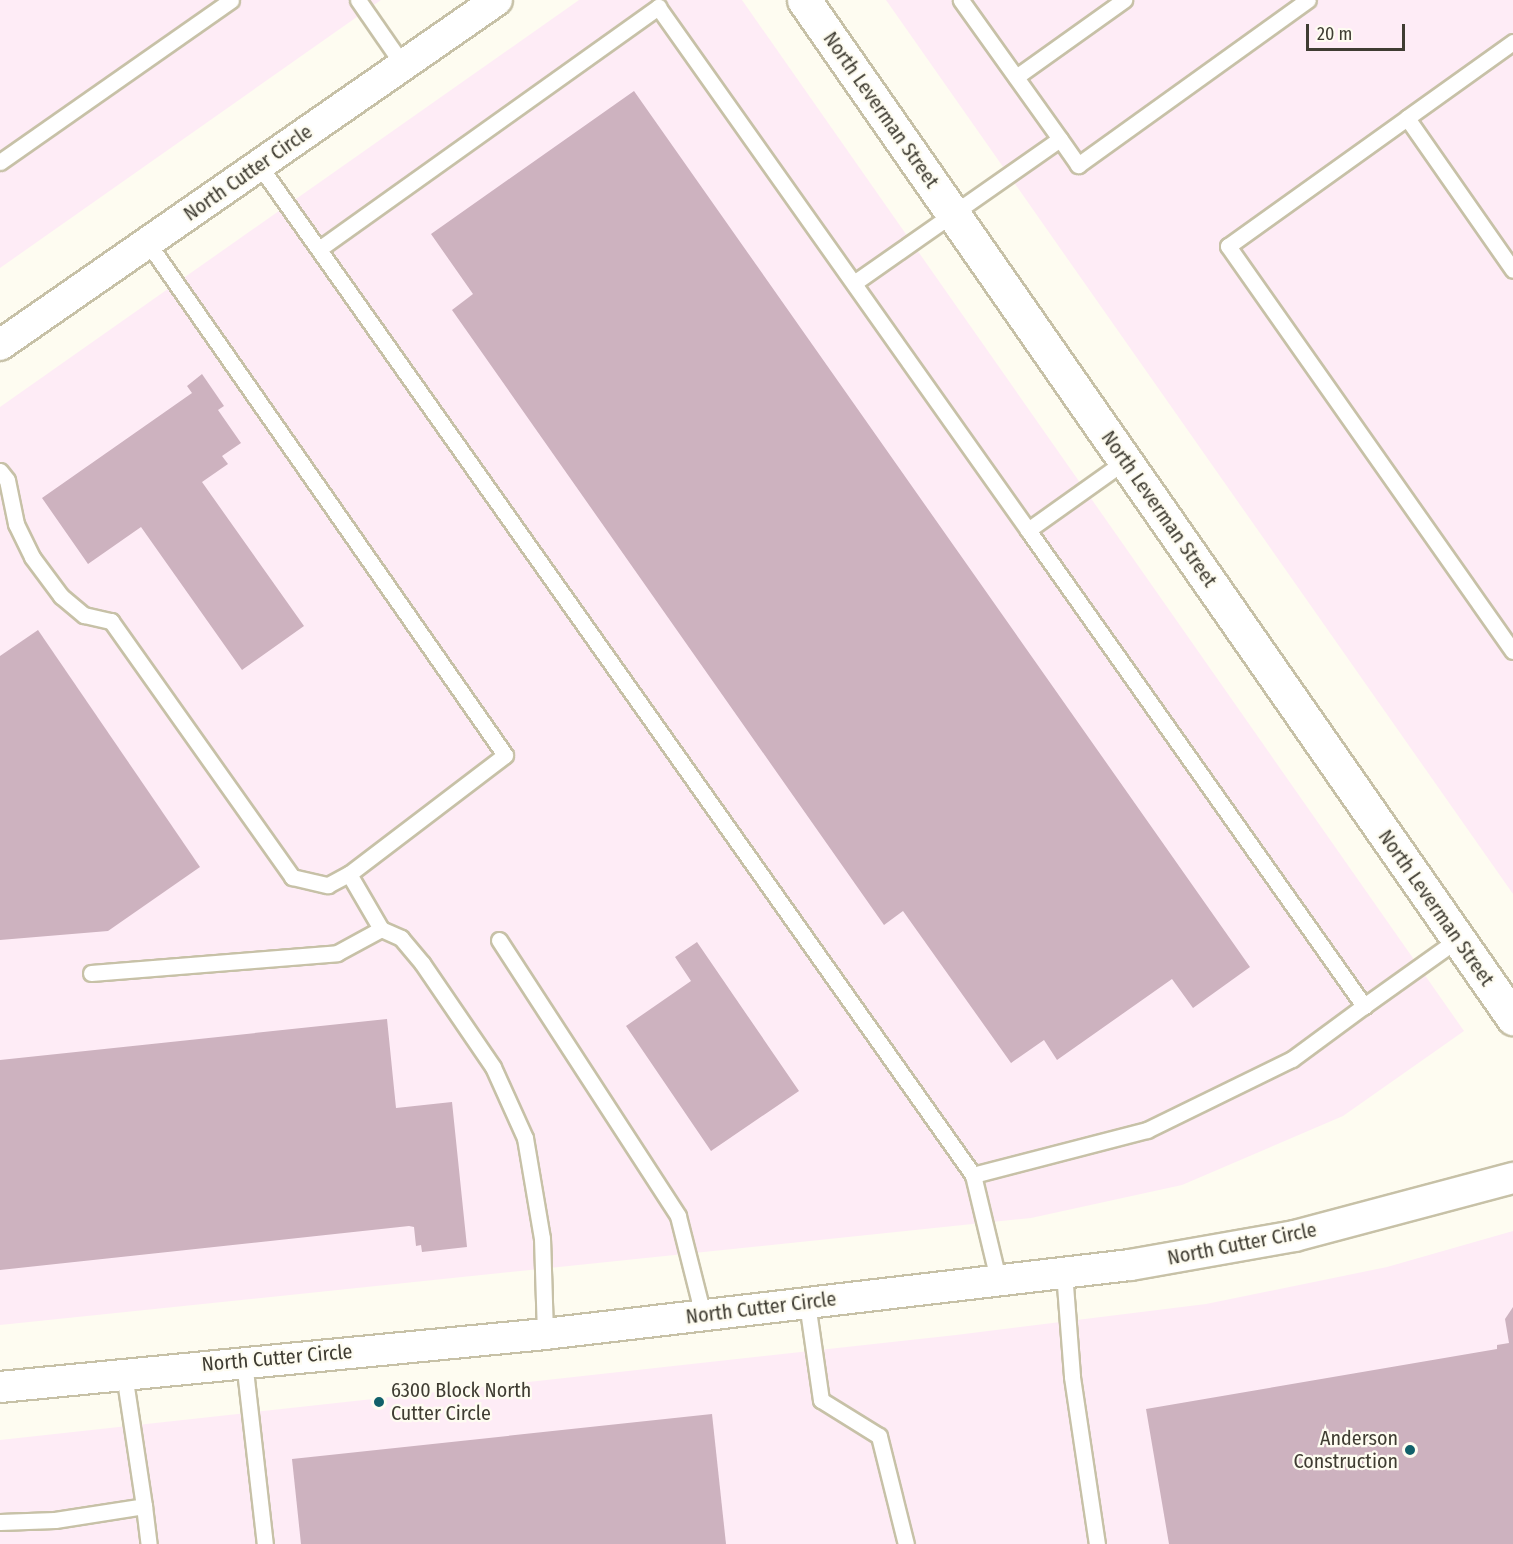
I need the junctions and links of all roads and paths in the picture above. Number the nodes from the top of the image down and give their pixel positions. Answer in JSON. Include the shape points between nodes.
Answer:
{"nodes":[{"id":1,"x":231,"y":0,"type":"edge"},
{"id":2,"x":358,"y":0,"type":"edge"},
{"id":3,"x":497,"y":0,"type":"edge"},
{"id":4,"x":804,"y":0,"type":"edge"},
{"id":5,"x":961,"y":0,"type":"edge"},
{"id":6,"x":1125,"y":0,"type":"edge"},
{"id":7,"x":1308,"y":0,"type":"edge"},
{"id":8,"x":1513,"y":42,"type":"edge"},
{"id":9,"x":403,"y":65,"type":"junction"},
{"id":10,"x":1016,"y":77,"type":"junction"},
{"id":11,"x":1407,"y":118,"type":"junction"},
{"id":12,"x":1060,"y":139,"type":"junction"},
{"id":13,"x":0,"y":162,"type":"edge"},
{"id":14,"x":259,"y":165,"type":"junction"},
{"id":15,"x":953,"y":215,"type":"junction"},
{"id":16,"x":148,"y":243,"type":"junction"},
{"id":17,"x":319,"y":249,"type":"junction"},
{"id":18,"x":1513,"y":270,"type":"edge"},
{"id":19,"x":854,"y":283,"type":"junction"},
{"id":20,"x":0,"y":345,"type":"edge"},
{"id":21,"x":1125,"y":461,"type":"junction"},
{"id":22,"x":0,"y":471,"type":"edge"},
{"id":23,"x":1028,"y":531,"type":"junction"},
{"id":24,"x":1513,"y":651,"type":"edge"},
{"id":25,"x":349,"y":874,"type":"junction"},
{"id":26,"x":381,"y":929,"type":"junction"},
{"id":27,"x":1458,"y":939,"type":"junction"},
{"id":28,"x":499,"y":940,"type":"dead end"},
{"id":29,"x":91,"y":973,"type":"dead end"},
{"id":30,"x":1364,"y":1006,"type":"junction"},
{"id":31,"x":1513,"y":1018,"type":"edge"},
{"id":32,"x":973,"y":1175,"type":"junction"},
{"id":33,"x":1513,"y":1178,"type":"edge"},
{"id":34,"x":1064,"y":1272,"type":"junction"},
{"id":35,"x":998,"y":1279,"type":"junction"},
{"id":36,"x":807,"y":1303,"type":"junction"},
{"id":37,"x":703,"y":1315,"type":"junction"},
{"id":38,"x":545,"y":1334,"type":"junction"},
{"id":39,"x":244,"y":1361,"type":"junction"},
{"id":40,"x":124,"y":1374,"type":"junction"},
{"id":41,"x":0,"y":1387,"type":"edge"},
{"id":42,"x":144,"y":1506,"type":"junction"},
{"id":43,"x":0,"y":1522,"type":"edge"},
{"id":44,"x":149,"y":1544,"type":"edge"},
{"id":45,"x":265,"y":1544,"type":"edge"},
{"id":46,"x":906,"y":1544,"type":"edge"},
{"id":47,"x":1097,"y":1544,"type":"edge"}],
"edges":[{"from":1,"to":13,"type":"lane"},
{"from":2,"to":9,"type":"lane"},
{"from":3,"to":9,"type":"street","name":"North Cutter Circle"},
{"from":4,"to":15,"type":"street","name":"North Leverman Street"},
{"from":5,"to":10,"type":"lane"},
{"from":6,"to":10,"type":"lane"},
{"from":7,"to":12,"type":"lane","via":[[1078,165]]},
{"from":8,"to":11,"type":"lane"},
{"from":9,"to":14,"type":"street","name":"North Cutter Circle"},
{"from":10,"to":12,"type":"lane"},
{"from":11,"to":18,"type":"lane"},
{"from":11,"to":24,"type":"lane","via":[[1228,246]]},
{"from":12,"to":15,"type":"lane"},
{"from":14,"to":16,"type":"street","name":"North Cutter Circle"},
{"from":14,"to":17,"type":"lane"},
{"from":15,"to":19,"type":"lane"},
{"from":15,"to":21,"type":"street","name":"North Leverman Street"},
{"from":16,"to":20,"type":"street","name":"North Cutter Circle"},
{"from":16,"to":25,"type":"lane","via":[[505,755]]},
{"from":17,"to":19,"type":"lane","via":[[658,7]]},
{"from":17,"to":32,"type":"lane"},
{"from":19,"to":23,"type":"lane"},
{"from":21,"to":23,"type":"lane"},
{"from":21,"to":27,"type":"street","name":"North Leverman Street"},
{"from":22,"to":25,"type":"lane","via":[[7,480],[16,524],[32,557],[61,596],[84,615],[111,621],[292,877],[328,885]]},
{"from":23,"to":30,"type":"lane"},
{"from":25,"to":26,"type":"lane"},
{"from":26,"to":29,"type":"lane","via":[[337,953]]},
{"from":26,"to":38,"type":"lane","via":[[401,939],[422,963],[493,1067],[525,1138],[542,1238]]},
{"from":27,"to":30,"type":"lane"},
{"from":27,"to":31,"type":"street","name":"North Leverman Street"},
{"from":28,"to":37,"type":"lane","via":[[678,1216]]},
{"from":30,"to":32,"type":"lane","via":[[1292,1059],[1147,1130]]},
{"from":32,"to":35,"type":"lane"},
{"from":33,"to":34,"type":"street","name":"North Cutter Circle","via":[[1294,1236],[1130,1265]]},
{"from":34,"to":35,"type":"street","name":"North Cutter Circle"},
{"from":34,"to":47,"type":"lane","via":[[1072,1377]]},
{"from":35,"to":36,"type":"street","name":"North Cutter Circle"},
{"from":36,"to":37,"type":"street","name":"North Cutter Circle"},
{"from":36,"to":46,"type":"lane","via":[[821,1400],[879,1436]]},
{"from":37,"to":38,"type":"street","name":"North Cutter Circle"},
{"from":38,"to":39,"type":"street","name":"North Cutter Circle"},
{"from":39,"to":40,"type":"street","name":"North Cutter Circle"},
{"from":39,"to":45,"type":"lane"},
{"from":40,"to":41,"type":"street","name":"North Cutter Circle"},
{"from":40,"to":42,"type":"lane"},
{"from":42,"to":43,"type":"lane","via":[[55,1520]]},
{"from":42,"to":44,"type":"lane"}]}
